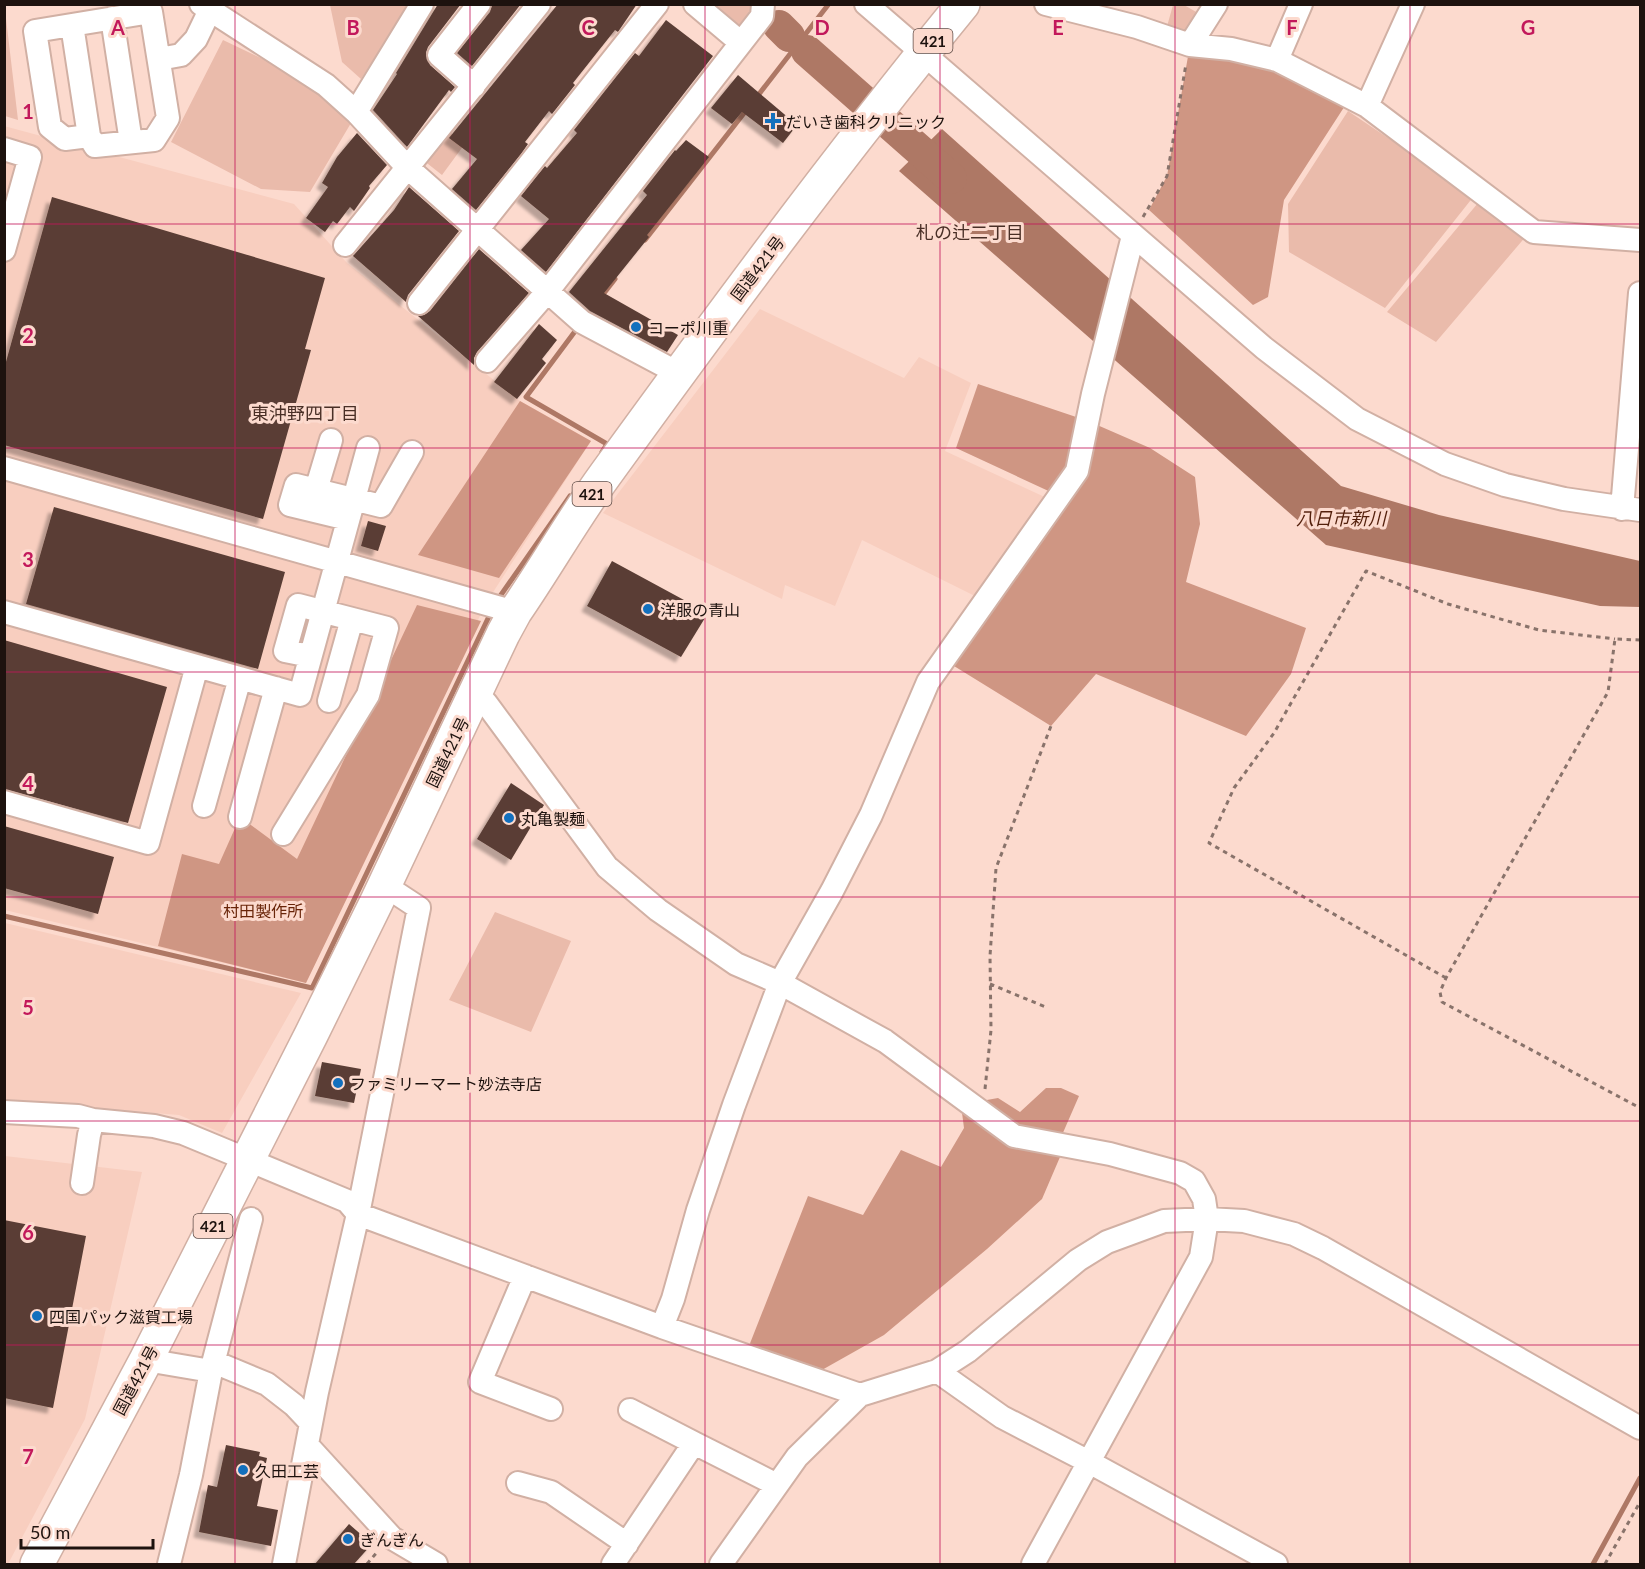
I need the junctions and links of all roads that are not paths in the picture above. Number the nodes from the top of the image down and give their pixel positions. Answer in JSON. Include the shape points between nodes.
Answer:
{"nodes":[{"id":1,"x":422,"y":4,"type":"edge"},
{"id":2,"x":479,"y":4,"type":"edge"},
{"id":3,"x":539,"y":4,"type":"edge"},
{"id":4,"x":657,"y":4,"type":"edge"},
{"id":5,"x":695,"y":4,"type":"edge"},
{"id":6,"x":763,"y":4,"type":"edge"},
{"id":7,"x":866,"y":4,"type":"edge"},
{"id":8,"x":963,"y":4,"type":"edge"},
{"id":9,"x":1046,"y":4,"type":"edge"},
{"id":10,"x":1216,"y":4,"type":"edge"},
{"id":11,"x":1301,"y":4,"type":"edge"},
{"id":12,"x":1413,"y":4,"type":"edge"},
{"id":13,"x":206,"y":8,"type":"edge"},
{"id":14,"x":112,"y":18,"type":"junction"},
{"id":15,"x":72,"y":25,"type":"junction"},
{"id":16,"x":740,"y":42,"type":"junction"},
{"id":17,"x":1190,"y":45,"type":"junction"},
{"id":18,"x":923,"y":53,"type":"junction"},
{"id":19,"x":159,"y":59,"type":"junction"},
{"id":20,"x":1277,"y":60,"type":"junction"},
{"id":21,"x":474,"y":86,"type":"junction"},
{"id":22,"x":1367,"y":106,"type":"junction"},
{"id":23,"x":356,"y":112,"type":"junction"},
{"id":24,"x":89,"y":136,"type":"junction"},
{"id":25,"x":131,"y":142,"type":"junction"},
{"id":26,"x":4,"y":149,"type":"edge"},
{"id":27,"x":408,"y":168,"type":"junction"},
{"id":28,"x":477,"y":229,"type":"junction"},
{"id":29,"x":1133,"y":236,"type":"junction"},
{"id":30,"x":1641,"y":240,"type":"edge"},
{"id":31,"x":345,"y":245,"type":"dead end"},
{"id":32,"x":4,"y":250,"type":"edge"},
{"id":33,"x":547,"y":292,"type":"junction"},
{"id":34,"x":1641,"y":294,"type":"edge"},
{"id":35,"x":419,"y":303,"type":"dead end"},
{"id":36,"x":487,"y":362,"type":"dead end"},
{"id":37,"x":678,"y":373,"type":"junction"},
{"id":38,"x":331,"y":440,"type":"dead end"},
{"id":39,"x":368,"y":448,"type":"dead end"},
{"id":40,"x":412,"y":452,"type":"dead end"},
{"id":41,"x":4,"y":468,"type":"edge"},
{"id":42,"x":351,"y":508,"type":"junction"},
{"id":43,"x":1631,"y":510,"type":"edge"},
{"id":44,"x":336,"y":561,"type":"junction"},
{"id":45,"x":322,"y":611,"type":"junction"},
{"id":46,"x":4,"y":612,"type":"edge"},
{"id":47,"x":515,"y":612,"type":"junction"},
{"id":48,"x":352,"y":619,"type":"junction"},
{"id":49,"x":197,"y":666,"type":"junction"},
{"id":50,"x":240,"y":678,"type":"junction"},
{"id":51,"x":276,"y":688,"type":"junction"},
{"id":52,"x":329,"y":701,"type":"dead end"},
{"id":53,"x":471,"y":705,"type":"junction"},
{"id":54,"x":4,"y":802,"type":"edge"},
{"id":55,"x":204,"y":806,"type":"dead end"},
{"id":56,"x":240,"y":817,"type":"dead end"},
{"id":57,"x":283,"y":834,"type":"dead end"},
{"id":58,"x":384,"y":885,"type":"junction"},
{"id":59,"x":780,"y":984,"type":"junction"},
{"id":60,"x":4,"y":1112,"type":"edge"},
{"id":61,"x":93,"y":1120,"type":"junction"},
{"id":62,"x":247,"y":1159,"type":"junction"},
{"id":63,"x":82,"y":1184,"type":"dead end"},
{"id":64,"x":358,"y":1214,"type":"junction"},
{"id":65,"x":251,"y":1219,"type":"dead end"},
{"id":66,"x":1207,"y":1219,"type":"junction"},
{"id":67,"x":525,"y":1276,"type":"junction"},
{"id":68,"x":662,"y":1327,"type":"junction"},
{"id":69,"x":146,"y":1360,"type":"junction"},
{"id":70,"x":213,"y":1366,"type":"junction"},
{"id":71,"x":937,"y":1371,"type":"junction"},
{"id":72,"x":860,"y":1395,"type":"junction"},
{"id":73,"x":551,"y":1408,"type":"dead end"},
{"id":74,"x":630,"y":1410,"type":"dead end"},
{"id":75,"x":311,"y":1423,"type":"junction"},
{"id":76,"x":1641,"y":1428,"type":"edge"},
{"id":77,"x":694,"y":1443,"type":"junction"},
{"id":78,"x":307,"y":1446,"type":"junction"},
{"id":79,"x":1089,"y":1462,"type":"junction"},
{"id":80,"x":518,"y":1483,"type":"dead end"},
{"id":81,"x":777,"y":1485,"type":"junction"},
{"id":82,"x":627,"y":1544,"type":"junction"},
{"id":83,"x":37,"y":1564,"type":"edge"},
{"id":84,"x":170,"y":1564,"type":"edge"},
{"id":85,"x":284,"y":1564,"type":"edge"},
{"id":86,"x":436,"y":1564,"type":"edge"},
{"id":87,"x":613,"y":1564,"type":"edge"},
{"id":88,"x":721,"y":1564,"type":"edge"},
{"id":89,"x":1033,"y":1564,"type":"edge"},
{"id":90,"x":1276,"y":1564,"type":"edge"}],
"edges":[{"from":1,"to":23,"type":"street"},
{"from":2,"to":21,"type":"street","via":[[439,55]]},
{"from":3,"to":21,"type":"street"},
{"from":4,"to":28,"type":"street"},
{"from":5,"to":16,"type":"street"},
{"from":6,"to":16,"type":"street","via":[[762,16]]},
{"from":7,"to":18,"type":"street"},
{"from":8,"to":18,"type":"highway","name":"国道421号","number":"421"},
{"from":9,"to":17,"type":"street"},
{"from":10,"to":17,"type":"street"},
{"from":11,"to":20,"type":"street"},
{"from":12,"to":22,"type":"street"},
{"from":13,"to":19,"type":"street","via":[[196,39],[181,55]]},
{"from":13,"to":23,"type":"street","via":[[326,85]]},
{"from":14,"to":15,"type":"street"},
{"from":14,"to":19,"type":"street","via":[[150,12]]},
{"from":14,"to":25,"type":"street"},
{"from":15,"to":24,"type":"street"},
{"from":15,"to":24,"type":"street","via":[[35,31],[50,128],[65,140]]},
{"from":16,"to":33,"type":"street"},
{"from":17,"to":20,"type":"street","via":[[1231,49]]},
{"from":18,"to":29,"type":"street"},
{"from":18,"to":37,"type":"highway","name":"国道421号","number":"421"},
{"from":19,"to":25,"type":"street","via":[[168,118],[154,140]]},
{"from":20,"to":22,"type":"street"},
{"from":21,"to":27,"type":"street"},
{"from":22,"to":30,"type":"street","via":[[1534,232]]},
{"from":23,"to":27,"type":"street"},
{"from":24,"to":25,"type":"street","via":[[95,146]]},
{"from":26,"to":32,"type":"street","via":[[30,157]]},
{"from":27,"to":28,"type":"street"},
{"from":27,"to":31,"type":"street"},
{"from":28,"to":33,"type":"street"},
{"from":28,"to":35,"type":"street"},
{"from":29,"to":43,"type":"street","via":[[1264,348],[1357,419],[1445,464],[1505,485]]},
{"from":29,"to":59,"type":"street","via":[[1077,471],[928,682],[871,815]]},
{"from":33,"to":36,"type":"street"},
{"from":33,"to":37,"type":"street","via":[[582,322]]},
{"from":34,"to":43,"type":"street"},
{"from":37,"to":47,"type":"highway","name":"国道421号","number":"421","via":[[604,476]]},
{"from":38,"to":42,"type":"street","via":[[316,490],[296,484],[291,505]]},
{"from":39,"to":42,"type":"street"},
{"from":40,"to":42,"type":"street","via":[[381,506]]},
{"from":41,"to":44,"type":"street"},
{"from":42,"to":44,"type":"street"},
{"from":44,"to":45,"type":"street"},
{"from":44,"to":47,"type":"street"},
{"from":45,"to":48,"type":"street"},
{"from":45,"to":51,"type":"street","via":[[300,695]]},
{"from":46,"to":49,"type":"street"},
{"from":47,"to":53,"type":"highway","name":"国道421号","number":"421"},
{"from":48,"to":52,"type":"street"},
{"from":48,"to":57,"type":"street","via":[[387,628],[368,695]]},
{"from":49,"to":50,"type":"street"},
{"from":49,"to":54,"type":"street","via":[[148,843]]},
{"from":50,"to":51,"type":"street"},
{"from":50,"to":55,"type":"street"},
{"from":51,"to":56,"type":"street"},
{"from":53,"to":58,"type":"highway","name":"国道421号","number":"421"},
{"from":53,"to":59,"type":"street","via":[[486,703],[607,867],[658,910],[736,964]]},
{"from":58,"to":62,"type":"highway","name":"国道421号","number":"421"},
{"from":58,"to":64,"type":"street","via":[[419,908]]},
{"from":59,"to":66,"type":"street","via":[[885,1041],[1014,1136],[1110,1154],[1180,1173],[1194,1181],[1204,1199]]},
{"from":59,"to":68,"type":"street","via":[[698,1210]]},
{"from":60,"to":61,"type":"street"},
{"from":61,"to":62,"type":"street","via":[[183,1133]]},
{"from":61,"to":63,"type":"street"},
{"from":62,"to":64,"type":"street","via":[[347,1201]]},
{"from":62,"to":69,"type":"highway","name":"国道421号","number":"421"},
{"from":64,"to":67,"type":"street"},
{"from":64,"to":75,"type":"street"},
{"from":65,"to":70,"type":"street"},
{"from":66,"to":71,"type":"street","via":[[1164,1221],[1107,1242],[1078,1260],[968,1352]]},
{"from":66,"to":76,"type":"street","via":[[1244,1221],[1294,1234]]},
{"from":66,"to":79,"type":"street","via":[[1201,1257]]},
{"from":67,"to":68,"type":"street"},
{"from":67,"to":73,"type":"street","via":[[480,1382]]},
{"from":68,"to":72,"type":"street"},
{"from":69,"to":70,"type":"street"},
{"from":69,"to":83,"type":"highway","name":"国道421号","number":"421"},
{"from":70,"to":75,"type":"street","via":[[267,1384]]},
{"from":70,"to":84,"type":"street"},
{"from":71,"to":72,"type":"street"},
{"from":71,"to":79,"type":"street","via":[[1002,1417]]},
{"from":72,"to":81,"type":"street","via":[[798,1457]]},
{"from":74,"to":77,"type":"street"},
{"from":75,"to":78,"type":"street"},
{"from":77,"to":81,"type":"street"},
{"from":77,"to":82,"type":"street"},
{"from":78,"to":85,"type":"street"},
{"from":78,"to":86,"type":"street","via":[[392,1538]]},
{"from":79,"to":89,"type":"street"},
{"from":79,"to":90,"type":"street"},
{"from":80,"to":82,"type":"street","via":[[551,1492]]},
{"from":81,"to":88,"type":"street"},
{"from":82,"to":87,"type":"street"}]}
